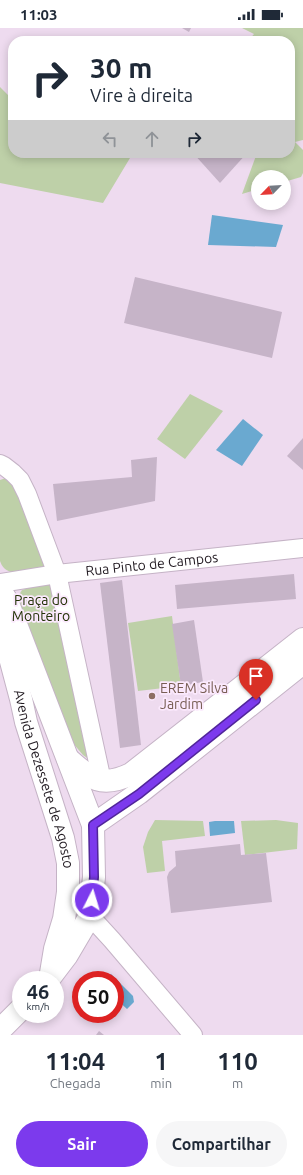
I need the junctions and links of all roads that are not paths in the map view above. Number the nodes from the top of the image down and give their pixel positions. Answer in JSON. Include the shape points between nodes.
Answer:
{"nodes":[{"id":1,"x":0,"y":464,"type":"edge"},
{"id":2,"x":303,"y":548,"type":"edge"},
{"id":3,"x":56,"y":574,"type":"junction"},
{"id":4,"x":0,"y":583,"type":"edge"},
{"id":5,"x":0,"y":590,"type":"edge"},
{"id":6,"x":0,"y":620,"type":"edge"},
{"id":7,"x":303,"y":638,"type":"edge"},
{"id":8,"x":303,"y":663,"type":"edge"},
{"id":9,"x":26,"y":722,"type":"junction"},
{"id":10,"x":66,"y":758,"type":"junction"},
{"id":11,"x":102,"y":780,"type":"junction"},
{"id":12,"x":135,"y":784,"type":"junction"},
{"id":13,"x":93,"y":825,"type":"junction"},
{"id":14,"x":90,"y":916,"type":"junction"},
{"id":15,"x":51,"y":971,"type":"edge"},
{"id":16,"x":55,"y":971,"type":"edge"},
{"id":17,"x":12,"y":1018,"type":"edge"},
{"id":18,"x":0,"y":1030,"type":"edge"},
{"id":19,"x":192,"y":1035,"type":"edge"}],
"edges":[{"from":1,"to":3,"type":"street","via":[[20,480]]},
{"from":2,"to":3,"type":"street","name":"Rua Pinto de Campos"},
{"from":3,"to":4,"type":"street","name":"Rua Pinto de Campos"},
{"from":3,"to":11,"type":"street"},
{"from":5,"to":10,"type":"main road","name":"Avenida Dezessete de Agosto","via":[[10,608]]},
{"from":6,"to":9,"type":"main road","name":"Avenida Dezessete de Agosto"},
{"from":7,"to":12,"type":"main road"},
{"from":8,"to":12,"type":"main road"},
{"from":9,"to":13,"type":"main road","via":[[37,732],[79,810]]},
{"from":9,"to":15,"type":"main road","name":"Avenida Dezessete de Agosto","via":[[63,838],[68,862],[68,892],[64,919]]},
{"from":10,"to":11,"type":"main road","via":[[83,773],[95,780]]},
{"from":10,"to":13,"type":"main road","name":"Avenida Dezessete de Agosto"},
{"from":11,"to":12,"type":"main road"},
{"from":12,"to":13,"type":"main road"},
{"from":13,"to":14,"type":"main road","name":"Avenida Dezessete de Agosto","via":[[94,877]]},
{"from":14,"to":16,"type":"main road","name":"Avenida Dezessete de Agosto"},
{"from":14,"to":19,"type":"street"},
{"from":17,"to":18,"type":"main road"}]}
